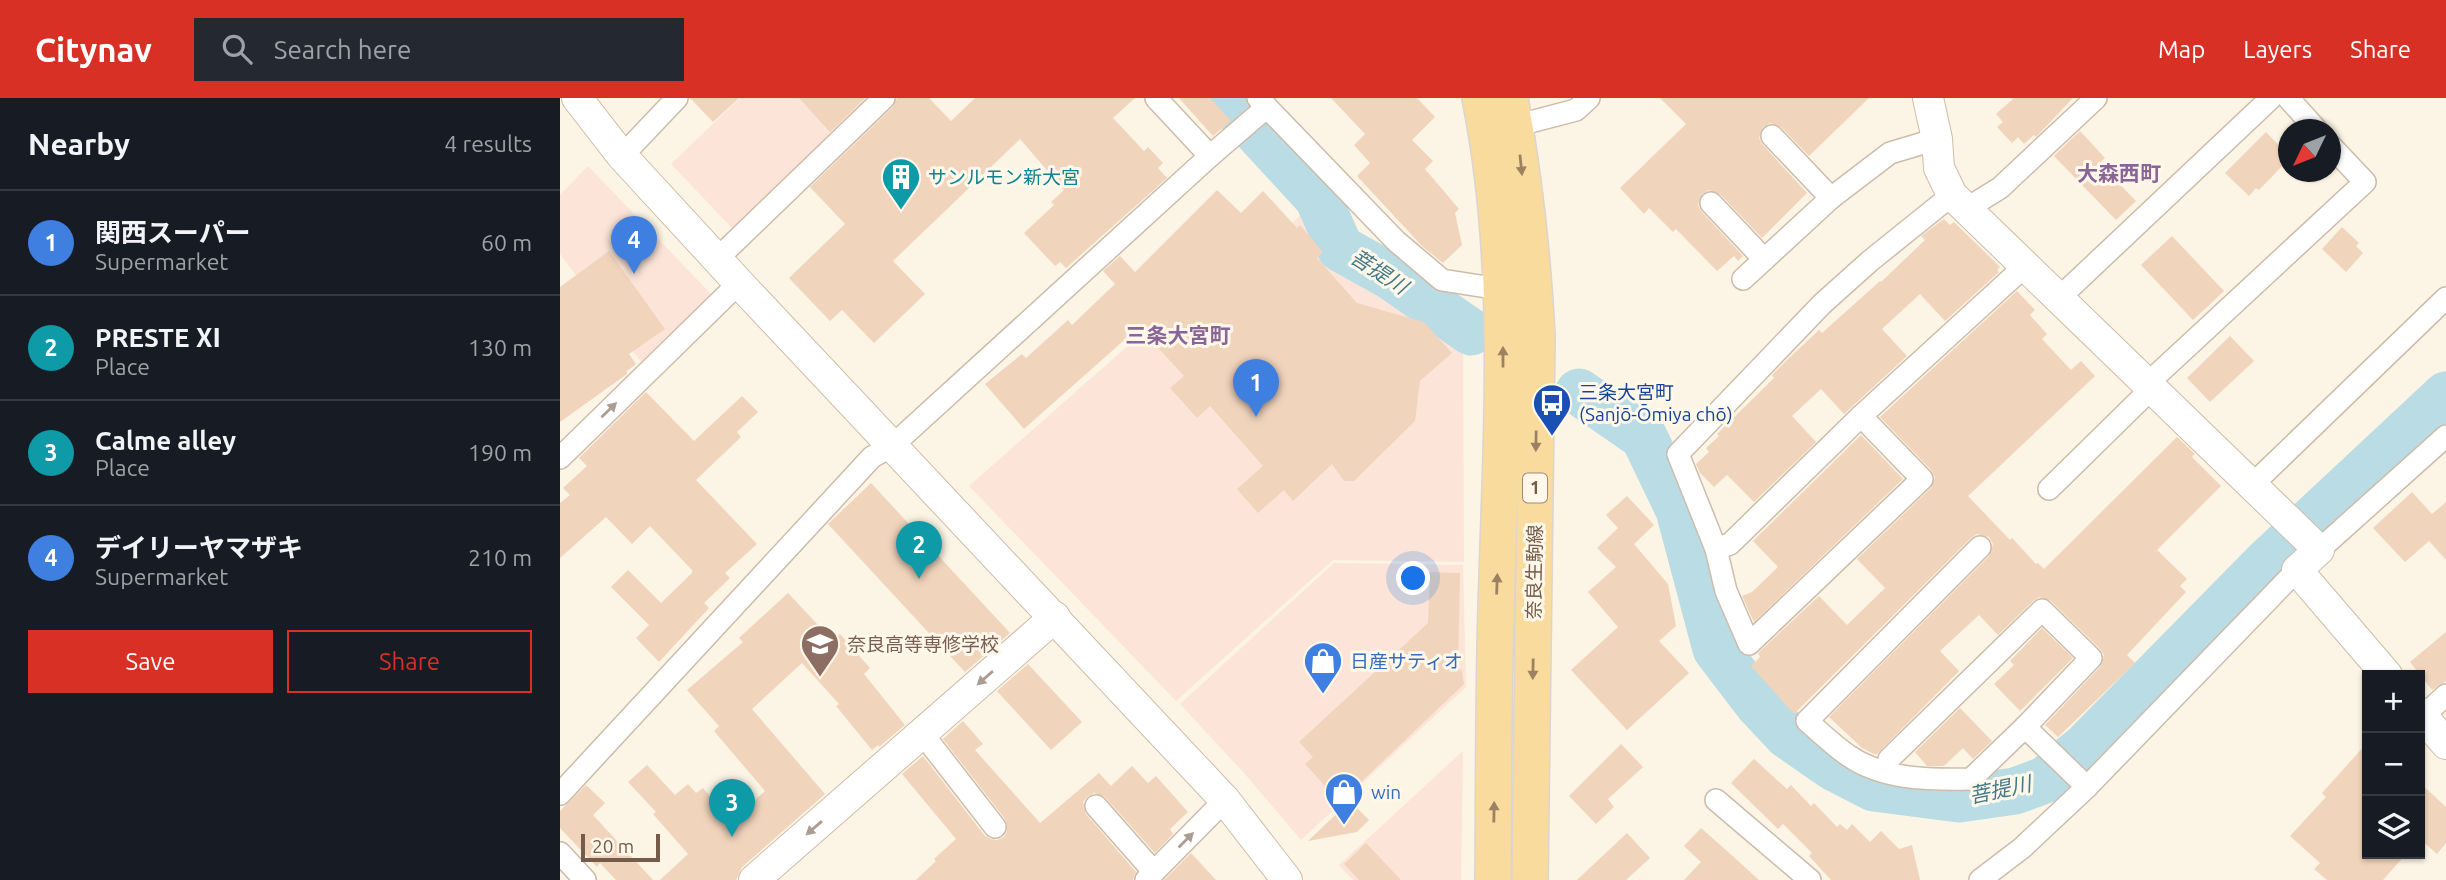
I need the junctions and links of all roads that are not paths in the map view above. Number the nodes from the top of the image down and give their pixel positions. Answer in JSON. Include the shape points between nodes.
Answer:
{"nodes":[{"id":1,"x":577,"y":98,"type":"edge"},
{"id":2,"x":677,"y":98,"type":"edge"},
{"id":3,"x":884,"y":98,"type":"edge"},
{"id":4,"x":1156,"y":98,"type":"edge"},
{"id":5,"x":1480,"y":98,"type":"edge"},
{"id":6,"x":1589,"y":98,"type":"edge"},
{"id":7,"x":1928,"y":98,"type":"edge"},
{"id":8,"x":2096,"y":98,"type":"edge"},
{"id":9,"x":2271,"y":98,"type":"edge"},
{"id":10,"x":2288,"y":98,"type":"edge"},
{"id":11,"x":1513,"y":112,"type":"edge"},
{"id":12,"x":1255,"y":114,"type":"edge"},
{"id":13,"x":2307,"y":119,"type":"edge"},
{"id":14,"x":1772,"y":136,"type":"dead end"},
{"id":15,"x":1937,"y":139,"type":"junction"},
{"id":16,"x":622,"y":156,"type":"junction"},
{"id":17,"x":1210,"y":156,"type":"junction"},
{"id":18,"x":2341,"y":157,"type":"edge"},
{"id":19,"x":1831,"y":198,"type":"junction"},
{"id":20,"x":1711,"y":202,"type":"dead end"},
{"id":21,"x":1959,"y":202,"type":"junction"},
{"id":22,"x":1763,"y":258,"type":"junction"},
{"id":23,"x":717,"y":259,"type":"junction"},
{"id":24,"x":2025,"y":266,"type":"junction"},
{"id":25,"x":1744,"y":279,"type":"dead end"},
{"id":26,"x":739,"y":283,"type":"junction"},
{"id":27,"x":1518,"y":291,"type":"junction"},
{"id":28,"x":2059,"y":298,"type":"junction"},
{"id":29,"x":2446,"y":298,"type":"edge"},
{"id":30,"x":2150,"y":386,"type":"junction"},
{"id":31,"x":1861,"y":416,"type":"junction"},
{"id":32,"x":2446,"y":436,"type":"edge"},
{"id":33,"x":892,"y":446,"type":"junction"},
{"id":34,"x":560,"y":458,"type":"edge"},
{"id":35,"x":2251,"y":486,"type":"junction"},
{"id":36,"x":2049,"y":489,"type":"dead end"},
{"id":37,"x":2315,"y":546,"type":"junction"},
{"id":38,"x":1980,"y":547,"type":"dead end"},
{"id":39,"x":1716,"y":549,"type":"junction"},
{"id":40,"x":2297,"y":570,"type":"junction"},
{"id":41,"x":1055,"y":617,"type":"junction"},
{"id":42,"x":2384,"y":670,"type":"edge"},
{"id":43,"x":2446,"y":695,"type":"edge"},
{"id":44,"x":2425,"y":712,"type":"edge"},
{"id":45,"x":2425,"y":720,"type":"edge"},
{"id":46,"x":2025,"y":727,"type":"junction"},
{"id":47,"x":922,"y":733,"type":"junction"},
{"id":48,"x":2446,"y":744,"type":"edge"},
{"id":49,"x":1886,"y":772,"type":"junction"},
{"id":50,"x":2082,"y":782,"type":"junction"},
{"id":51,"x":560,"y":794,"type":"edge"},
{"id":52,"x":1225,"y":800,"type":"junction"},
{"id":53,"x":1716,"y":800,"type":"dead end"},
{"id":54,"x":1096,"y":806,"type":"dead end"},
{"id":55,"x":995,"y":827,"type":"dead end"},
{"id":56,"x":560,"y":853,"type":"edge"},
{"id":57,"x":771,"y":875,"type":"edge"},
{"id":58,"x":1150,"y":876,"type":"edge"},
{"id":59,"x":585,"y":880,"type":"edge"},
{"id":60,"x":1287,"y":880,"type":"edge"},
{"id":61,"x":1493,"y":880,"type":"edge"},
{"id":62,"x":1530,"y":880,"type":"edge"},
{"id":63,"x":1810,"y":880,"type":"edge"},
{"id":64,"x":1980,"y":880,"type":"edge"}],
"edges":[{"from":1,"to":16,"type":"street"},
{"from":2,"to":16,"type":"street"},
{"from":3,"to":23,"type":"street"},
{"from":4,"to":17,"type":"street"},
{"from":5,"to":27,"type":"main road","name":"奈良生駒線","number":"1"},
{"from":6,"to":11,"type":"street","via":[[1576,110]]},
{"from":7,"to":15,"type":"street"},
{"from":8,"to":21,"type":"street","via":[[2000,188]]},
{"from":9,"to":28,"type":"street"},
{"from":10,"to":13,"type":"street"},
{"from":11,"to":27,"type":"main road","name":"奈良生駒線","number":"1","one_way":true,"via":[[1521,155]]},
{"from":12,"to":17,"type":"street"},
{"from":12,"to":27,"type":"street","via":[[1442,280]]},
{"from":14,"to":19,"type":"street"},
{"from":15,"to":19,"type":"street","via":[[1890,153]]},
{"from":15,"to":21,"type":"street","via":[[1940,168]]},
{"from":16,"to":23,"type":"street"},
{"from":17,"to":33,"type":"street"},
{"from":18,"to":30,"type":"street","via":[[2365,182]]},
{"from":19,"to":22,"type":"street"},
{"from":20,"to":22,"type":"street"},
{"from":21,"to":24,"type":"street"},
{"from":21,"to":39,"type":"street","via":[[1870,261],[1822,304],[1678,454]]},
{"from":22,"to":25,"type":"street"},
{"from":23,"to":26,"type":"street"},
{"from":24,"to":28,"type":"street"},
{"from":24,"to":31,"type":"street"},
{"from":26,"to":33,"type":"street"},
{"from":34,"to":26,"type":"street","one_way":true},
{"from":61,"to":27,"type":"main road","name":"奈良生駒線","number":"1","one_way":true,"via":[[1503,378]]},
{"from":27,"to":62,"type":"main road","name":"奈良生駒線","number":"1","one_way":true,"via":[[1537,371]]},
{"from":28,"to":30,"type":"street"},
{"from":29,"to":35,"type":"street"},
{"from":30,"to":35,"type":"street"},
{"from":30,"to":36,"type":"street"},
{"from":31,"to":39,"type":"street","via":[[1730,544]]},
{"from":31,"to":39,"type":"street","via":[[1922,479],[1749,644],[1726,591]]},
{"from":32,"to":37,"type":"street"},
{"from":33,"to":41,"type":"street"},
{"from":33,"to":51,"type":"street","via":[[872,457]]},
{"from":35,"to":37,"type":"street"},
{"from":37,"to":40,"type":"street"},
{"from":38,"to":49,"type":"street","via":[[1807,721],[1851,758]]},
{"from":40,"to":42,"type":"street"},
{"from":40,"to":50,"type":"street"},
{"from":41,"to":47,"type":"street","one_way":true},
{"from":41,"to":52,"type":"street"},
{"from":43,"to":44,"type":"street"},
{"from":45,"to":48,"type":"street"},
{"from":46,"to":49,"type":"street","via":[[1971,779],[1925,780]]},
{"from":46,"to":49,"type":"street","via":[[2091,658],[2042,610],[1889,759]]},
{"from":46,"to":50,"type":"street"},
{"from":47,"to":55,"type":"street"},
{"from":47,"to":57,"type":"street","one_way":true},
{"from":50,"to":64,"type":"street","via":[[2022,848]]},
{"from":58,"to":52,"type":"street","one_way":true},
{"from":52,"to":60,"type":"street"},
{"from":53,"to":63,"type":"street"},
{"from":54,"to":58,"type":"street"},
{"from":56,"to":59,"type":"street"}]}
